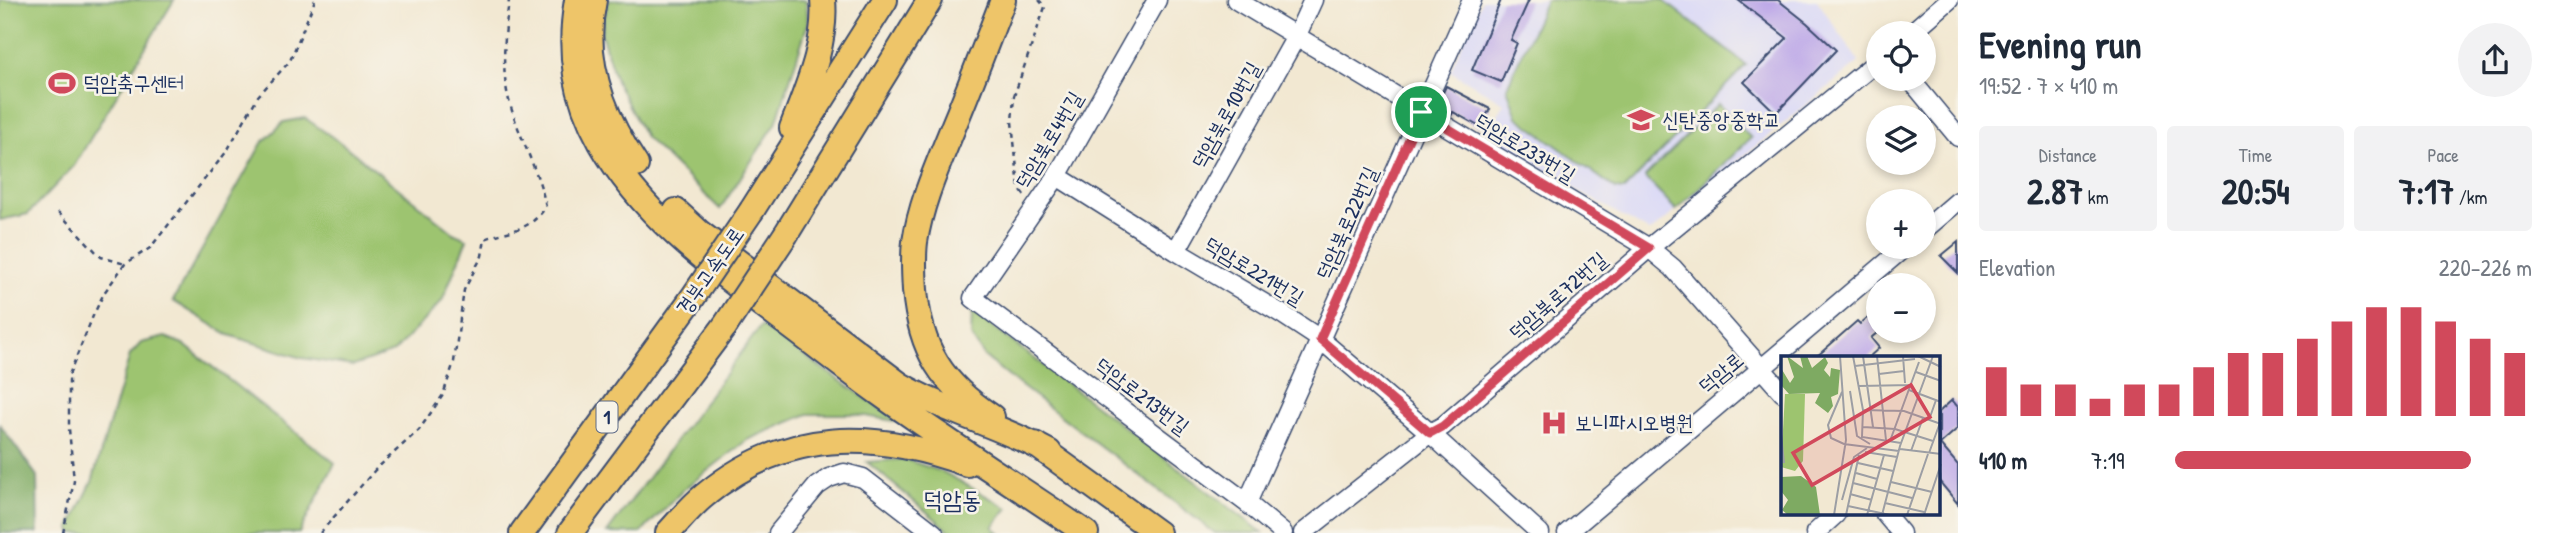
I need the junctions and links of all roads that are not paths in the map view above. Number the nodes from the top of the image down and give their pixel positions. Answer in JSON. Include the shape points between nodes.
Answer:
{"nodes":[{"id":1,"x":577,"y":0,"type":"edge"},
{"id":2,"x":594,"y":0,"type":"edge"},
{"id":3,"x":823,"y":0,"type":"edge"},
{"id":4,"x":885,"y":0,"type":"edge"},
{"id":5,"x":930,"y":0,"type":"edge"},
{"id":6,"x":1003,"y":0,"type":"edge"},
{"id":7,"x":1157,"y":0,"type":"edge"},
{"id":8,"x":1236,"y":0,"type":"edge"},
{"id":9,"x":1312,"y":0,"type":"edge"},
{"id":10,"x":1472,"y":0,"type":"edge"},
{"id":11,"x":1948,"y":0,"type":"edge"},
{"id":12,"x":1924,"y":21,"type":"edge"},
{"id":13,"x":1297,"y":35,"type":"junction"},
{"id":14,"x":1866,"y":71,"type":"edge"},
{"id":15,"x":1920,"y":91,"type":"edge"},
{"id":16,"x":1421,"y":112,"type":"junction"},
{"id":17,"x":1958,"y":137,"type":"edge"},
{"id":18,"x":1057,"y":176,"type":"junction"},
{"id":19,"x":1958,"y":201,"type":"edge"},
{"id":20,"x":752,"y":210,"type":"junction"},
{"id":21,"x":1936,"y":220,"type":"edge"},
{"id":22,"x":1649,"y":248,"type":"junction"},
{"id":23,"x":1176,"y":251,"type":"junction"},
{"id":24,"x":1891,"y":259,"type":"edge"},
{"id":25,"x":973,"y":298,"type":"joint"},
{"id":26,"x":1320,"y":339,"type":"junction"},
{"id":27,"x":1762,"y":368,"type":"junction"},
{"id":28,"x":1781,"y":391,"type":"edge"},
{"id":29,"x":1430,"y":433,"type":"junction"},
{"id":30,"x":1049,"y":453,"type":"junction"},
{"id":31,"x":1010,"y":482,"type":"junction"},
{"id":32,"x":1247,"y":503,"type":"junction"},
{"id":33,"x":1834,"y":516,"type":"edge"},
{"id":34,"x":1887,"y":516,"type":"edge"},
{"id":35,"x":522,"y":533,"type":"edge"},
{"id":36,"x":570,"y":533,"type":"edge"},
{"id":37,"x":668,"y":533,"type":"edge"},
{"id":38,"x":778,"y":533,"type":"edge"},
{"id":39,"x":934,"y":533,"type":"edge"},
{"id":40,"x":1086,"y":533,"type":"edge"},
{"id":41,"x":1158,"y":533,"type":"edge"},
{"id":42,"x":1283,"y":533,"type":"edge"},
{"id":43,"x":1303,"y":533,"type":"edge"},
{"id":44,"x":1540,"y":533,"type":"edge"},
{"id":45,"x":1567,"y":533,"type":"edge"},
{"id":46,"x":1815,"y":533,"type":"edge"},
{"id":47,"x":1901,"y":533,"type":"edge"}],
"edges":[{"from":1,"to":31,"type":"highway","via":[[573,60],[586,112],[602,145],[642,198],[720,273],[878,392]]},
{"from":2,"to":30,"type":"highway","via":[[589,38],[605,111],[636,165],[668,203],[700,233],[898,384]]},
{"from":3,"to":20,"type":"highway","via":[[820,37],[806,89],[781,154]]},
{"from":4,"to":20,"type":"highway","name":"경부고속도로","number":"1"},
{"from":5,"to":36,"type":"highway","name":"경부고속도로","number":"1","bridge":true,"via":[[725,326]]},
{"from":6,"to":30,"type":"highway","via":[[926,196],[915,241],[916,299],[924,338],[944,376],[973,403]]},
{"from":7,"to":18,"type":"street","name":"덕암북로4번길"},
{"from":8,"to":13,"type":"street","name":"덕암로233번길"},
{"from":9,"to":13,"type":"street","name":"덕암북로10번길"},
{"from":10,"to":16,"type":"street","name":"덕암북로22번길"},
{"from":11,"to":12,"type":"street"},
{"from":13,"to":16,"type":"street","name":"덕암로233번길"},
{"from":13,"to":23,"type":"street","name":"덕암북로10번길"},
{"from":14,"to":22,"type":"street","name":"덕암북로72번길"},
{"from":15,"to":17,"type":"street"},
{"from":16,"to":22,"type":"street","name":"덕암로233번길"},
{"from":16,"to":26,"type":"street","name":"덕암북로22번길"},
{"from":18,"to":23,"type":"street","name":"덕암로221번길"},
{"from":18,"to":25,"type":"street","name":"덕암북로4번길"},
{"from":19,"to":21,"type":"street"},
{"from":20,"to":35,"type":"highway","name":"경부고속도로","number":"1","bridge":true},
{"from":22,"to":27,"type":"street","name":"덕암로233번길","via":[[1673,268]]},
{"from":22,"to":29,"type":"street","name":"덕암북로72번길"},
{"from":23,"to":26,"type":"street","name":"덕암로221번길"},
{"from":24,"to":27,"type":"street","name":"덕암로"},
{"from":25,"to":32,"type":"street","name":"덕암로213번길"},
{"from":26,"to":29,"type":"street","name":"덕암로221번길"},
{"from":26,"to":32,"type":"street","name":"덕암북로22번길"},
{"from":27,"to":28,"type":"street","name":"덕암로233번길"},
{"from":27,"to":45,"type":"street","name":"덕암로"},
{"from":29,"to":43,"type":"street","name":"덕암북로72번길"},
{"from":29,"to":44,"type":"street","name":"덕암로221번길"},
{"from":30,"to":41,"type":"highway"},
{"from":31,"to":37,"type":"highway","via":[[898,443],[854,439],[815,443],[746,467],[705,495]]},
{"from":31,"to":40,"type":"highway"},
{"from":32,"to":42,"type":"street","name":"덕암로213번길"},
{"from":33,"to":46,"type":"street"},
{"from":34,"to":47,"type":"street"},
{"from":38,"to":39,"type":"street","via":[[817,486],[844,473],[863,478]]}]}
